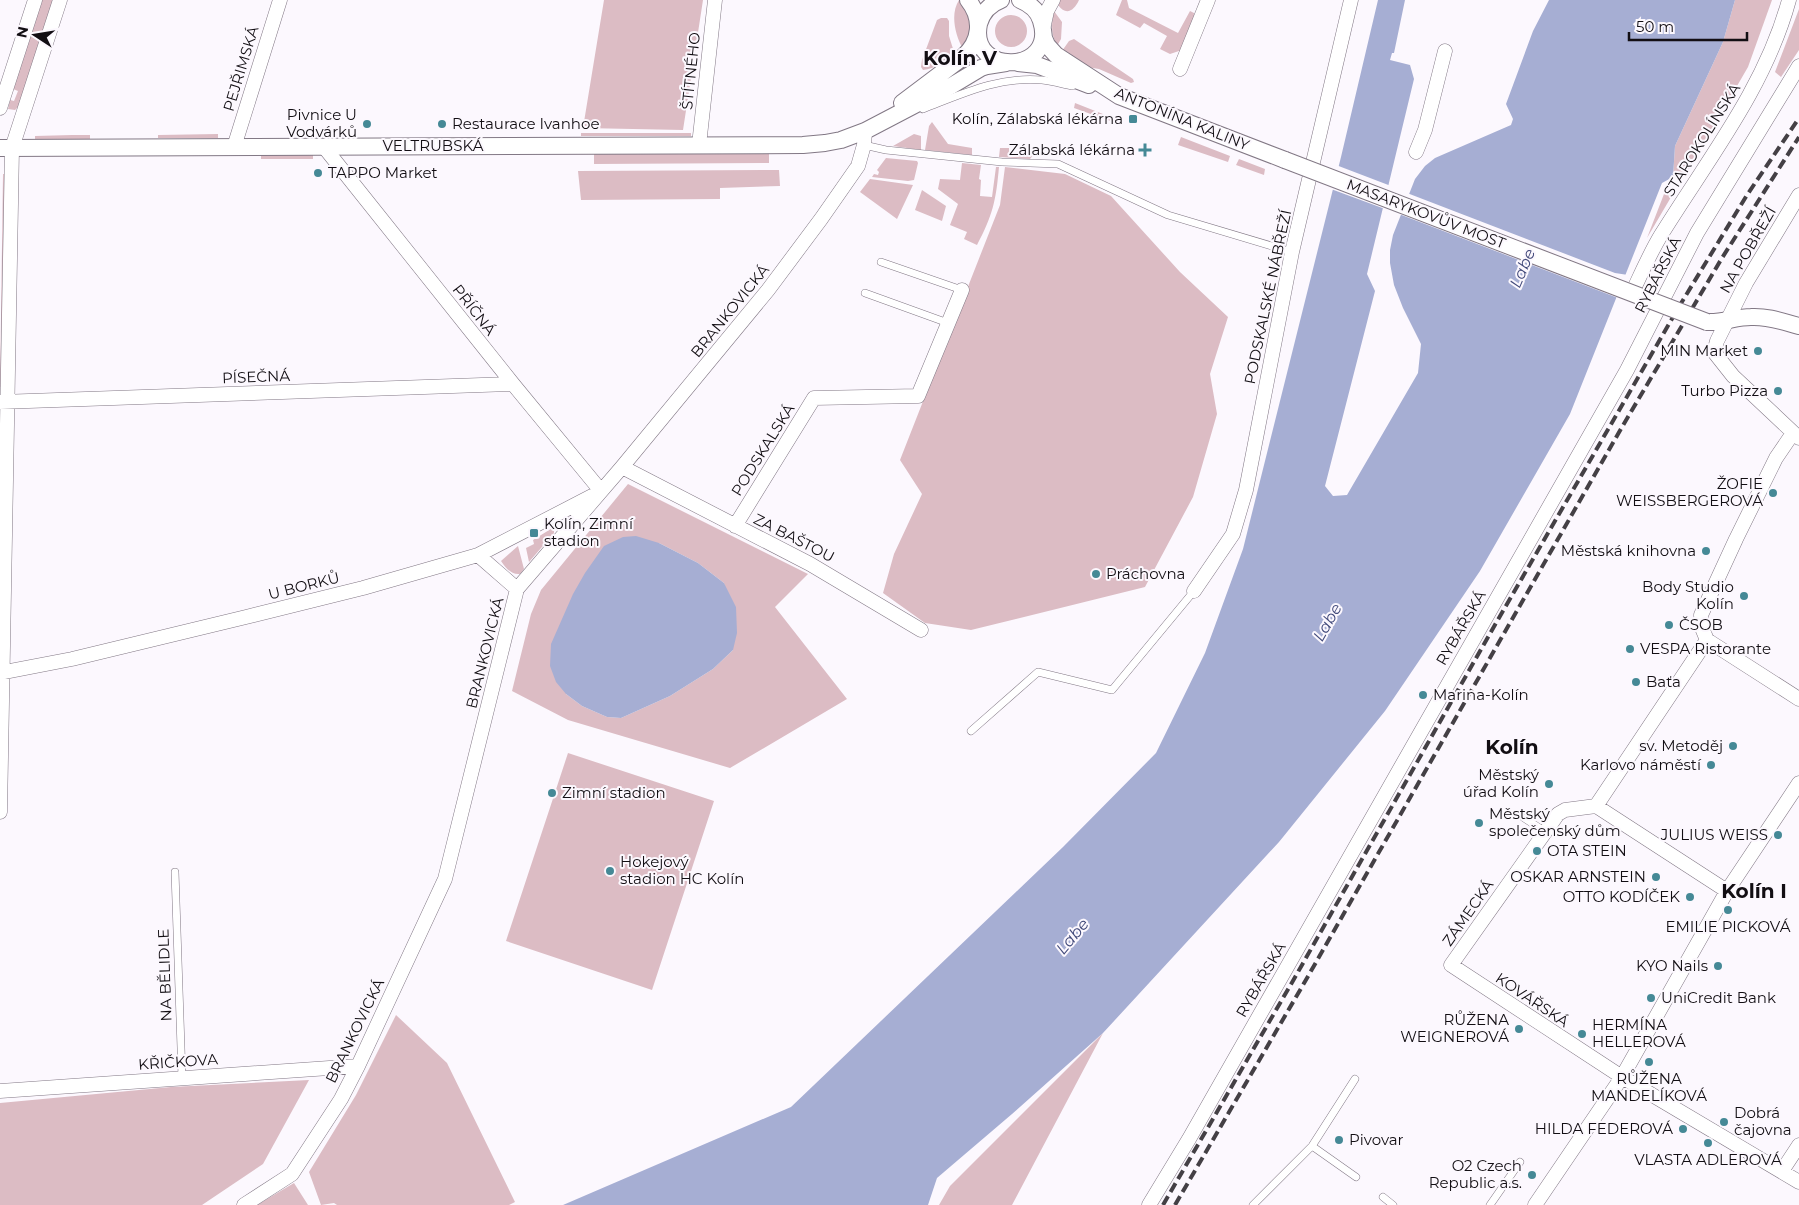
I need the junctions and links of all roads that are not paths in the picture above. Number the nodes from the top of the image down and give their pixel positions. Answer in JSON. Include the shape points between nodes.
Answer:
{"nodes":[{"id":1,"x":35,"y":0,"type":"edge"},
{"id":2,"x":60,"y":0,"type":"edge"},
{"id":3,"x":280,"y":0,"type":"edge"},
{"id":4,"x":715,"y":0,"type":"edge"},
{"id":5,"x":968,"y":0,"type":"edge"},
{"id":6,"x":1001,"y":0,"type":"edge"},
{"id":7,"x":1020,"y":0,"type":"edge"},
{"id":8,"x":1053,"y":0,"type":"edge"},
{"id":9,"x":1208,"y":0,"type":"edge"},
{"id":10,"x":1351,"y":0,"type":"edge"},
{"id":11,"x":1789,"y":0,"type":"edge"},
{"id":12,"x":979,"y":28,"type":"junction"},
{"id":13,"x":1043,"y":30,"type":"junction"},
{"id":14,"x":1446,"y":51,"type":"dead end"},
{"id":15,"x":1009,"y":63,"type":"junction"},
{"id":16,"x":1799,"y":66,"type":"edge"},
{"id":17,"x":1180,"y":69,"type":"dead end"},
{"id":18,"x":1091,"y":90,"type":"dead end"},
{"id":19,"x":1100,"y":92,"type":"dead end"},
{"id":20,"x":1119,"y":96,"type":"junction"},
{"id":21,"x":0,"y":108,"type":"edge"},
{"id":22,"x":864,"y":138,"type":"junction"},
{"id":23,"x":699,"y":145,"type":"junction"},
{"id":24,"x":234,"y":147,"type":"junction"},
{"id":25,"x":324,"y":147,"type":"junction"},
{"id":26,"x":6,"y":148,"type":"edge"},
{"id":27,"x":1416,"y":152,"type":"dead end"},
{"id":28,"x":1285,"y":160,"type":"joint"},
{"id":29,"x":1799,"y":196,"type":"edge"},
{"id":30,"x":1292,"y":252,"type":"junction"},
{"id":31,"x":881,"y":262,"type":"dead end"},
{"id":32,"x":962,"y":290,"type":"joint"},
{"id":33,"x":865,"y":293,"type":"dead end"},
{"id":34,"x":1632,"y":293,"type":"junction"},
{"id":35,"x":1727,"y":320,"type":"junction"},
{"id":36,"x":948,"y":323,"type":"junction"},
{"id":37,"x":1799,"y":326,"type":"edge"},
{"id":38,"x":513,"y":384,"type":"junction"},
{"id":39,"x":4,"y":402,"type":"edge"},
{"id":40,"x":1796,"y":435,"type":"edge"},
{"id":41,"x":622,"y":468,"type":"junction"},
{"id":42,"x":601,"y":491,"type":"junction"},
{"id":43,"x":735,"y":526,"type":"junction"},
{"id":44,"x":478,"y":555,"type":"junction"},
{"id":45,"x":517,"y":590,"type":"junction"},
{"id":46,"x":1194,"y":592,"type":"joint"},
{"id":47,"x":921,"y":630,"type":"dead end"},
{"id":48,"x":1706,"y":640,"type":"junction"},
{"id":49,"x":1,"y":673,"type":"edge"},
{"id":50,"x":1799,"y":699,"type":"edge"},
{"id":51,"x":971,"y":731,"type":"dead end"},
{"id":52,"x":1798,"y":786,"type":"edge"},
{"id":53,"x":1596,"y":806,"type":"junction"},
{"id":54,"x":0,"y":812,"type":"edge"},
{"id":55,"x":1524,"y":818,"type":"dead end"},
{"id":56,"x":1546,"y":832,"type":"junction"},
{"id":57,"x":175,"y":872,"type":"dead end"},
{"id":58,"x":1727,"y":891,"type":"junction"},
{"id":59,"x":1451,"y":965,"type":"joint"},
{"id":60,"x":358,"y":1066,"type":"junction"},
{"id":61,"x":182,"y":1077,"type":"junction"},
{"id":62,"x":1622,"y":1077,"type":"junction"},
{"id":63,"x":1355,"y":1079,"type":"dead end"},
{"id":64,"x":0,"y":1092,"type":"edge"},
{"id":65,"x":1799,"y":1145,"type":"edge"},
{"id":66,"x":1312,"y":1146,"type":"junction"},
{"id":67,"x":1520,"y":1162,"type":"dead end"},
{"id":68,"x":1782,"y":1171,"type":"junction"},
{"id":69,"x":1356,"y":1177,"type":"dead end"},
{"id":70,"x":1799,"y":1182,"type":"edge"},
{"id":71,"x":1383,"y":1197,"type":"dead end"},
{"id":72,"x":244,"y":1205,"type":"edge"},
{"id":73,"x":1149,"y":1205,"type":"edge"},
{"id":74,"x":1253,"y":1205,"type":"edge"},
{"id":75,"x":1392,"y":1205,"type":"edge"},
{"id":76,"x":1490,"y":1205,"type":"edge"},
{"id":77,"x":1535,"y":1205,"type":"edge"}],
"edges":[{"from":1,"to":21,"type":"street"},
{"from":2,"to":26,"type":"street"},
{"from":3,"to":24,"type":"street","name":"PEJŘIMSKÁ"},
{"from":4,"to":23,"type":"street","name":"ŠTÍTNÉHO"},
{"from":5,"to":12,"type":"street"},
{"from":6,"to":12,"type":"street","via":[[984,12]]},
{"from":7,"to":13,"type":"street","name":"ANTONÍNA KALINY","via":[[1037,12]]},
{"from":8,"to":13,"type":"street"},
{"from":9,"to":17,"type":"street"},
{"from":10,"to":30,"type":"street","name":"PODSKALSKÉ NÁBŘEŽÍ"},
{"from":11,"to":34,"type":"street","name":"STAROKOLÍNSKÁ","via":[[1760,78],[1660,236]]},
{"from":12,"to":15,"type":"street","via":[[979,39],[987,53],[996,60]]},
{"from":12,"to":22,"type":"street","via":[[975,42],[963,57]]},
{"from":13,"to":15,"type":"street","via":[[1036,52],[1026,59]]},
{"from":13,"to":20,"type":"street","name":"ANTONÍNA KALINY","via":[[1047,45],[1056,55]]},
{"from":14,"to":27,"type":"street"},
{"from":15,"to":20,"type":"street","via":[[1037,65]]},
{"from":15,"to":22,"type":"street","via":[[981,68]]},
{"from":16,"to":73,"type":"street","name":"RYBÁŘSKÁ","via":[[1697,233],[1622,379],[1190,1139]]},
{"from":18,"to":22,"type":"lane","via":[[1032,79],[983,85]]},
{"from":19,"to":20,"type":"lane"},
{"from":20,"to":28,"type":"street","name":"ANTONÍNA KALINY"},
{"from":22,"to":23,"type":"street","name":"VELTRUBSKÁ","via":[[825,144]]},
{"from":22,"to":30,"type":"lane","via":[[886,150],[1058,164],[1168,215]]},
{"from":22,"to":41,"type":"street","name":"BRANKOVICKÁ","via":[[858,166],[774,283]]},
{"from":23,"to":25,"type":"street","name":"VELTRUBSKÁ"},
{"from":24,"to":25,"type":"street","name":"VELTRUBSKÁ"},
{"from":24,"to":26,"type":"street","name":"VELTRUBSKÁ"},
{"from":25,"to":38,"type":"street","name":"PŘÍČNÁ"},
{"from":26,"to":39,"type":"street"},
{"from":28,"to":34,"type":"street","name":"MASARYKOVŮV MOST","bridge":true},
{"from":29,"to":35,"type":"street","name":"NA POBŘEŽÍ"},
{"from":30,"to":46,"type":"street","name":"PODSKALSKÉ NÁBŘEŽÍ","via":[[1243,499],[1232,534]]},
{"from":31,"to":32,"type":"lane"},
{"from":32,"to":36,"type":"street","name":"PODSKALSKÁ"},
{"from":33,"to":36,"type":"lane"},
{"from":34,"to":35,"type":"street","name":"MASARYKOVŮV MOST","bridge":true,"via":[[1707,322]]},
{"from":35,"to":37,"type":"street","via":[[1752,317]]},
{"from":35,"to":40,"type":"street","name":"NA POBŘEŽÍ","via":[[1715,354],[1733,376]]},
{"from":36,"to":43,"type":"street","name":"PODSKALSKÁ","via":[[918,396],[814,398]]},
{"from":38,"to":39,"type":"street","name":"PÍSEČNÁ"},
{"from":38,"to":42,"type":"street","name":"PŘÍČNÁ"},
{"from":39,"to":49,"type":"street"},
{"from":40,"to":48,"type":"street","via":[[1776,458],[1701,615]]},
{"from":41,"to":42,"type":"street","name":"BRANKOVICKÁ"},
{"from":41,"to":43,"type":"street","name":"ZA BAŠTOU"},
{"from":42,"to":44,"type":"street","name":"U BORKŮ"},
{"from":42,"to":45,"type":"street","name":"BRANKOVICKÁ"},
{"from":43,"to":47,"type":"street","name":"ZA BAŠTOU","via":[[810,564]]},
{"from":44,"to":45,"type":"street"},
{"from":44,"to":49,"type":"street","name":"U BORKŮ","via":[[228,622]]},
{"from":45,"to":60,"type":"street","name":"BRANKOVICKÁ","via":[[445,879]]},
{"from":46,"to":51,"type":"lane","via":[[1112,690],[1038,672]]},
{"from":48,"to":50,"type":"street"},
{"from":48,"to":53,"type":"street"},
{"from":49,"to":54,"type":"street"},
{"from":52,"to":58,"type":"street"},
{"from":53,"to":56,"type":"street","name":"ZÁMECKÁ","via":[[1565,810],[1558,814]]},
{"from":53,"to":58,"type":"street"},
{"from":55,"to":56,"type":"lane"},
{"from":56,"to":59,"type":"street","name":"ZÁMECKÁ"},
{"from":57,"to":61,"type":"lane","name":"NA BĚLIDLE"},
{"from":58,"to":62,"type":"street"},
{"from":59,"to":62,"type":"street","name":"KOVÁŘSKÁ"},
{"from":60,"to":61,"type":"street","name":"KŘIČKOVA"},
{"from":60,"to":72,"type":"street","name":"BRANKOVICKÁ","via":[[292,1174]]},
{"from":61,"to":64,"type":"street","name":"KŘIČKOVA"},
{"from":62,"to":68,"type":"street","name":"KOVÁŘSKÁ"},
{"from":62,"to":77,"type":"street"},
{"from":63,"to":66,"type":"lane"},
{"from":65,"to":68,"type":"street"},
{"from":66,"to":69,"type":"lane"},
{"from":66,"to":74,"type":"lane"},
{"from":67,"to":76,"type":"lane"},
{"from":68,"to":70,"type":"street","name":"KOVÁŘSKÁ"},
{"from":71,"to":75,"type":"lane"}]}
